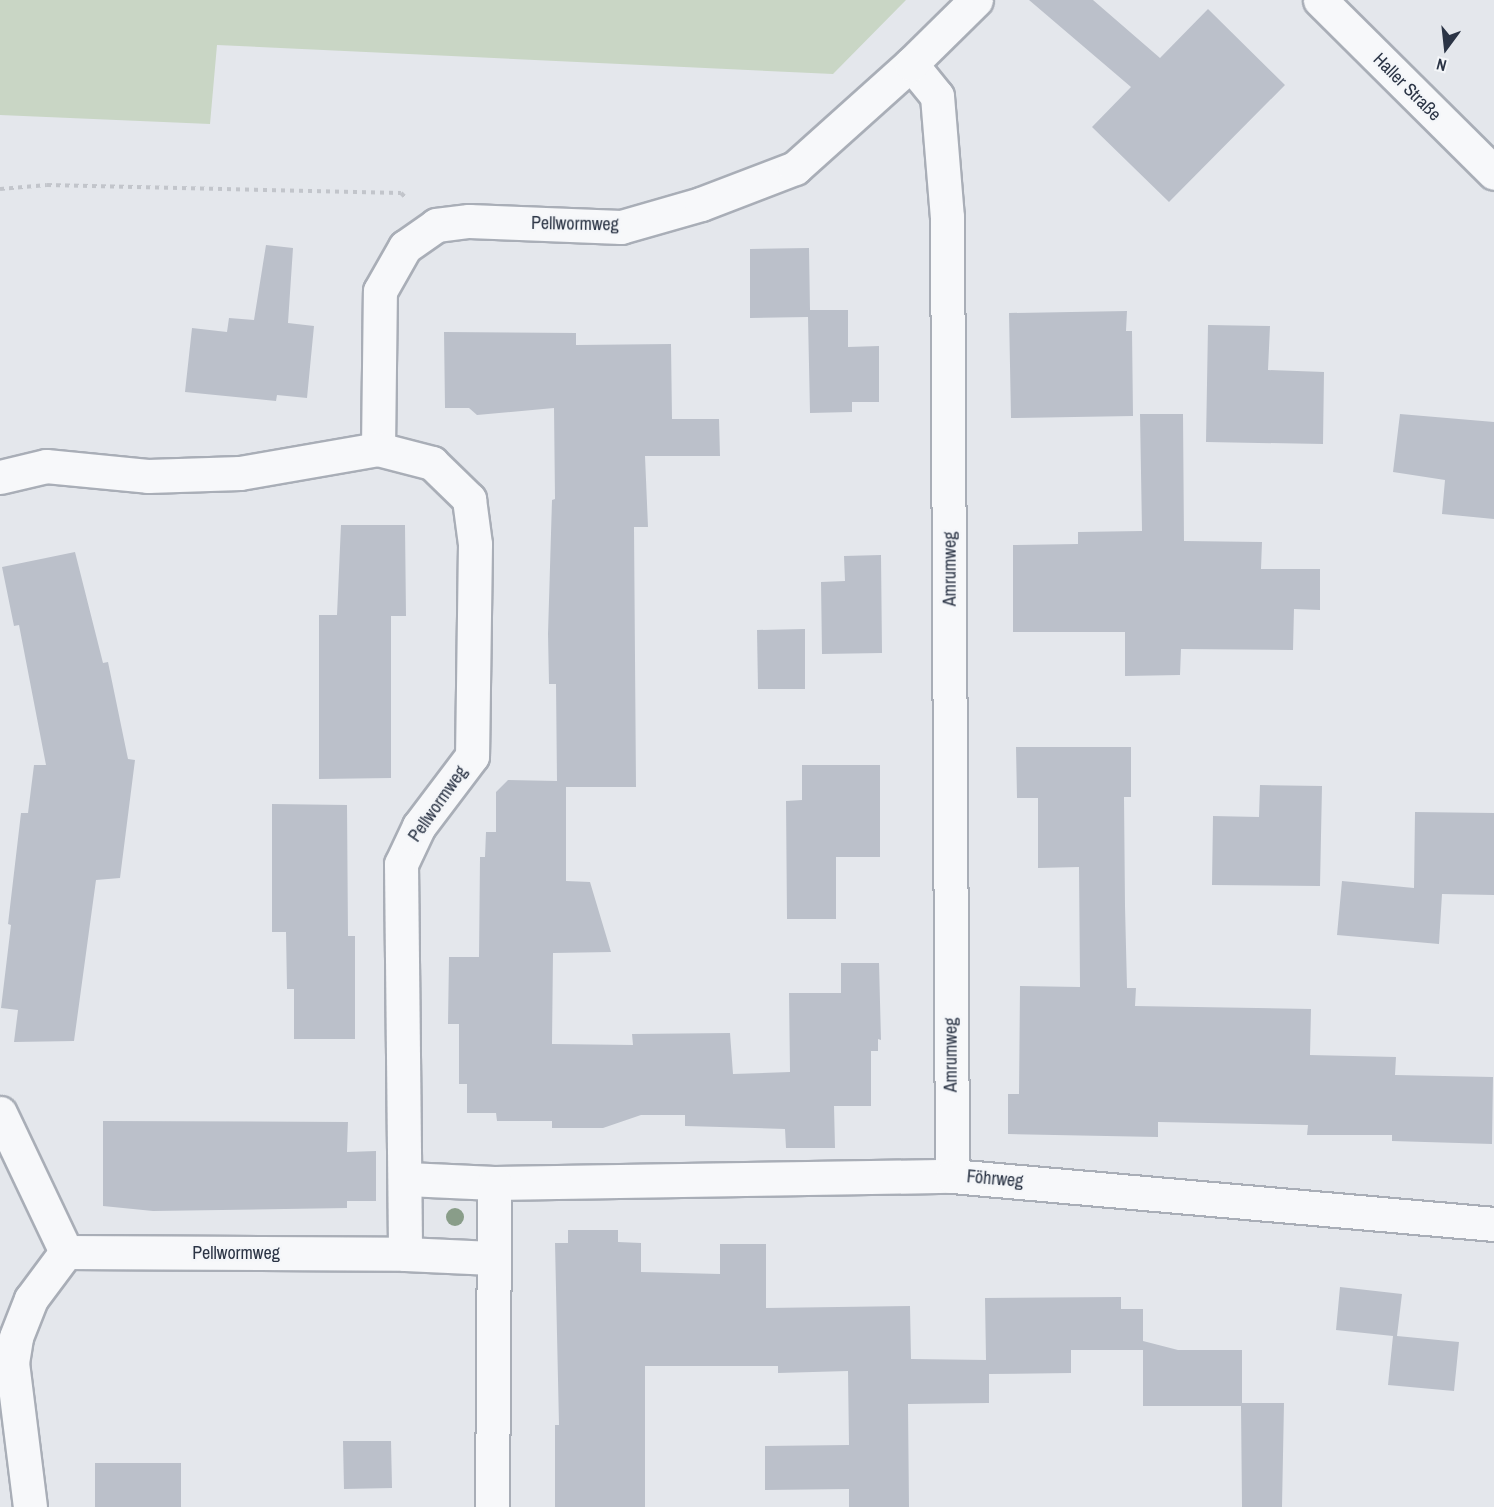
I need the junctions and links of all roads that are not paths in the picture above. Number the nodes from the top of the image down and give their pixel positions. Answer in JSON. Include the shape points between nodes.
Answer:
{"nodes":[{"id":1,"x":976,"y":0,"type":"edge"},
{"id":2,"x":1320,"y":0,"type":"edge"},
{"id":3,"x":911,"y":64,"type":"junction"},
{"id":4,"x":1494,"y":173,"type":"edge"},
{"id":5,"x":378,"y":449,"type":"junction"},
{"id":6,"x":0,"y":477,"type":"edge"},
{"id":7,"x":0,"y":1113,"type":"edge"},
{"id":8,"x":952,"y":1176,"type":"junction"},
{"id":9,"x":407,"y":1179,"type":"junction"},
{"id":10,"x":494,"y":1183,"type":"junction"},
{"id":11,"x":1494,"y":1224,"type":"edge"},
{"id":12,"x":66,"y":1252,"type":"junction"},
{"id":13,"x":405,"y":1254,"type":"junction"},
{"id":14,"x":492,"y":1258,"type":"junction"},
{"id":15,"x":30,"y":1507,"type":"edge"},
{"id":16,"x":492,"y":1507,"type":"edge"}],
"edges":[{"from":1,"to":3,"type":"street"},
{"from":2,"to":4,"type":"street","name":"Haller Straße"},
{"from":3,"to":5,"type":"street","name":"Pellwormweg","via":[[795,168],[701,204],[621,227],[469,221],[436,225],[405,246],[380,291]]},
{"from":3,"to":8,"type":"street","name":"Amrumweg","via":[[937,96],[947,217]]},
{"from":5,"to":6,"type":"street","name":"Pellwormweg","via":[[240,473],[148,476],[46,466]]},
{"from":5,"to":9,"type":"street","name":"Pellwormweg","via":[[432,463],[469,499],[475,544],[472,756],[419,826],[400,864]]},
{"from":7,"to":12,"type":"street"},
{"from":8,"to":10,"type":"street","name":"Föhrweg"},
{"from":8,"to":11,"type":"street","name":"Föhrweg"},
{"from":9,"to":10,"type":"street"},
{"from":9,"to":13,"type":"street","name":"Pellwormweg"},
{"from":10,"to":14,"type":"street"},
{"from":12,"to":13,"type":"street","name":"Pellwormweg"},
{"from":12,"to":15,"type":"street","via":[[31,1299],[16,1337],[12,1363]]},
{"from":13,"to":14,"type":"street","name":"Pellwormweg"},
{"from":14,"to":16,"type":"street"}]}
